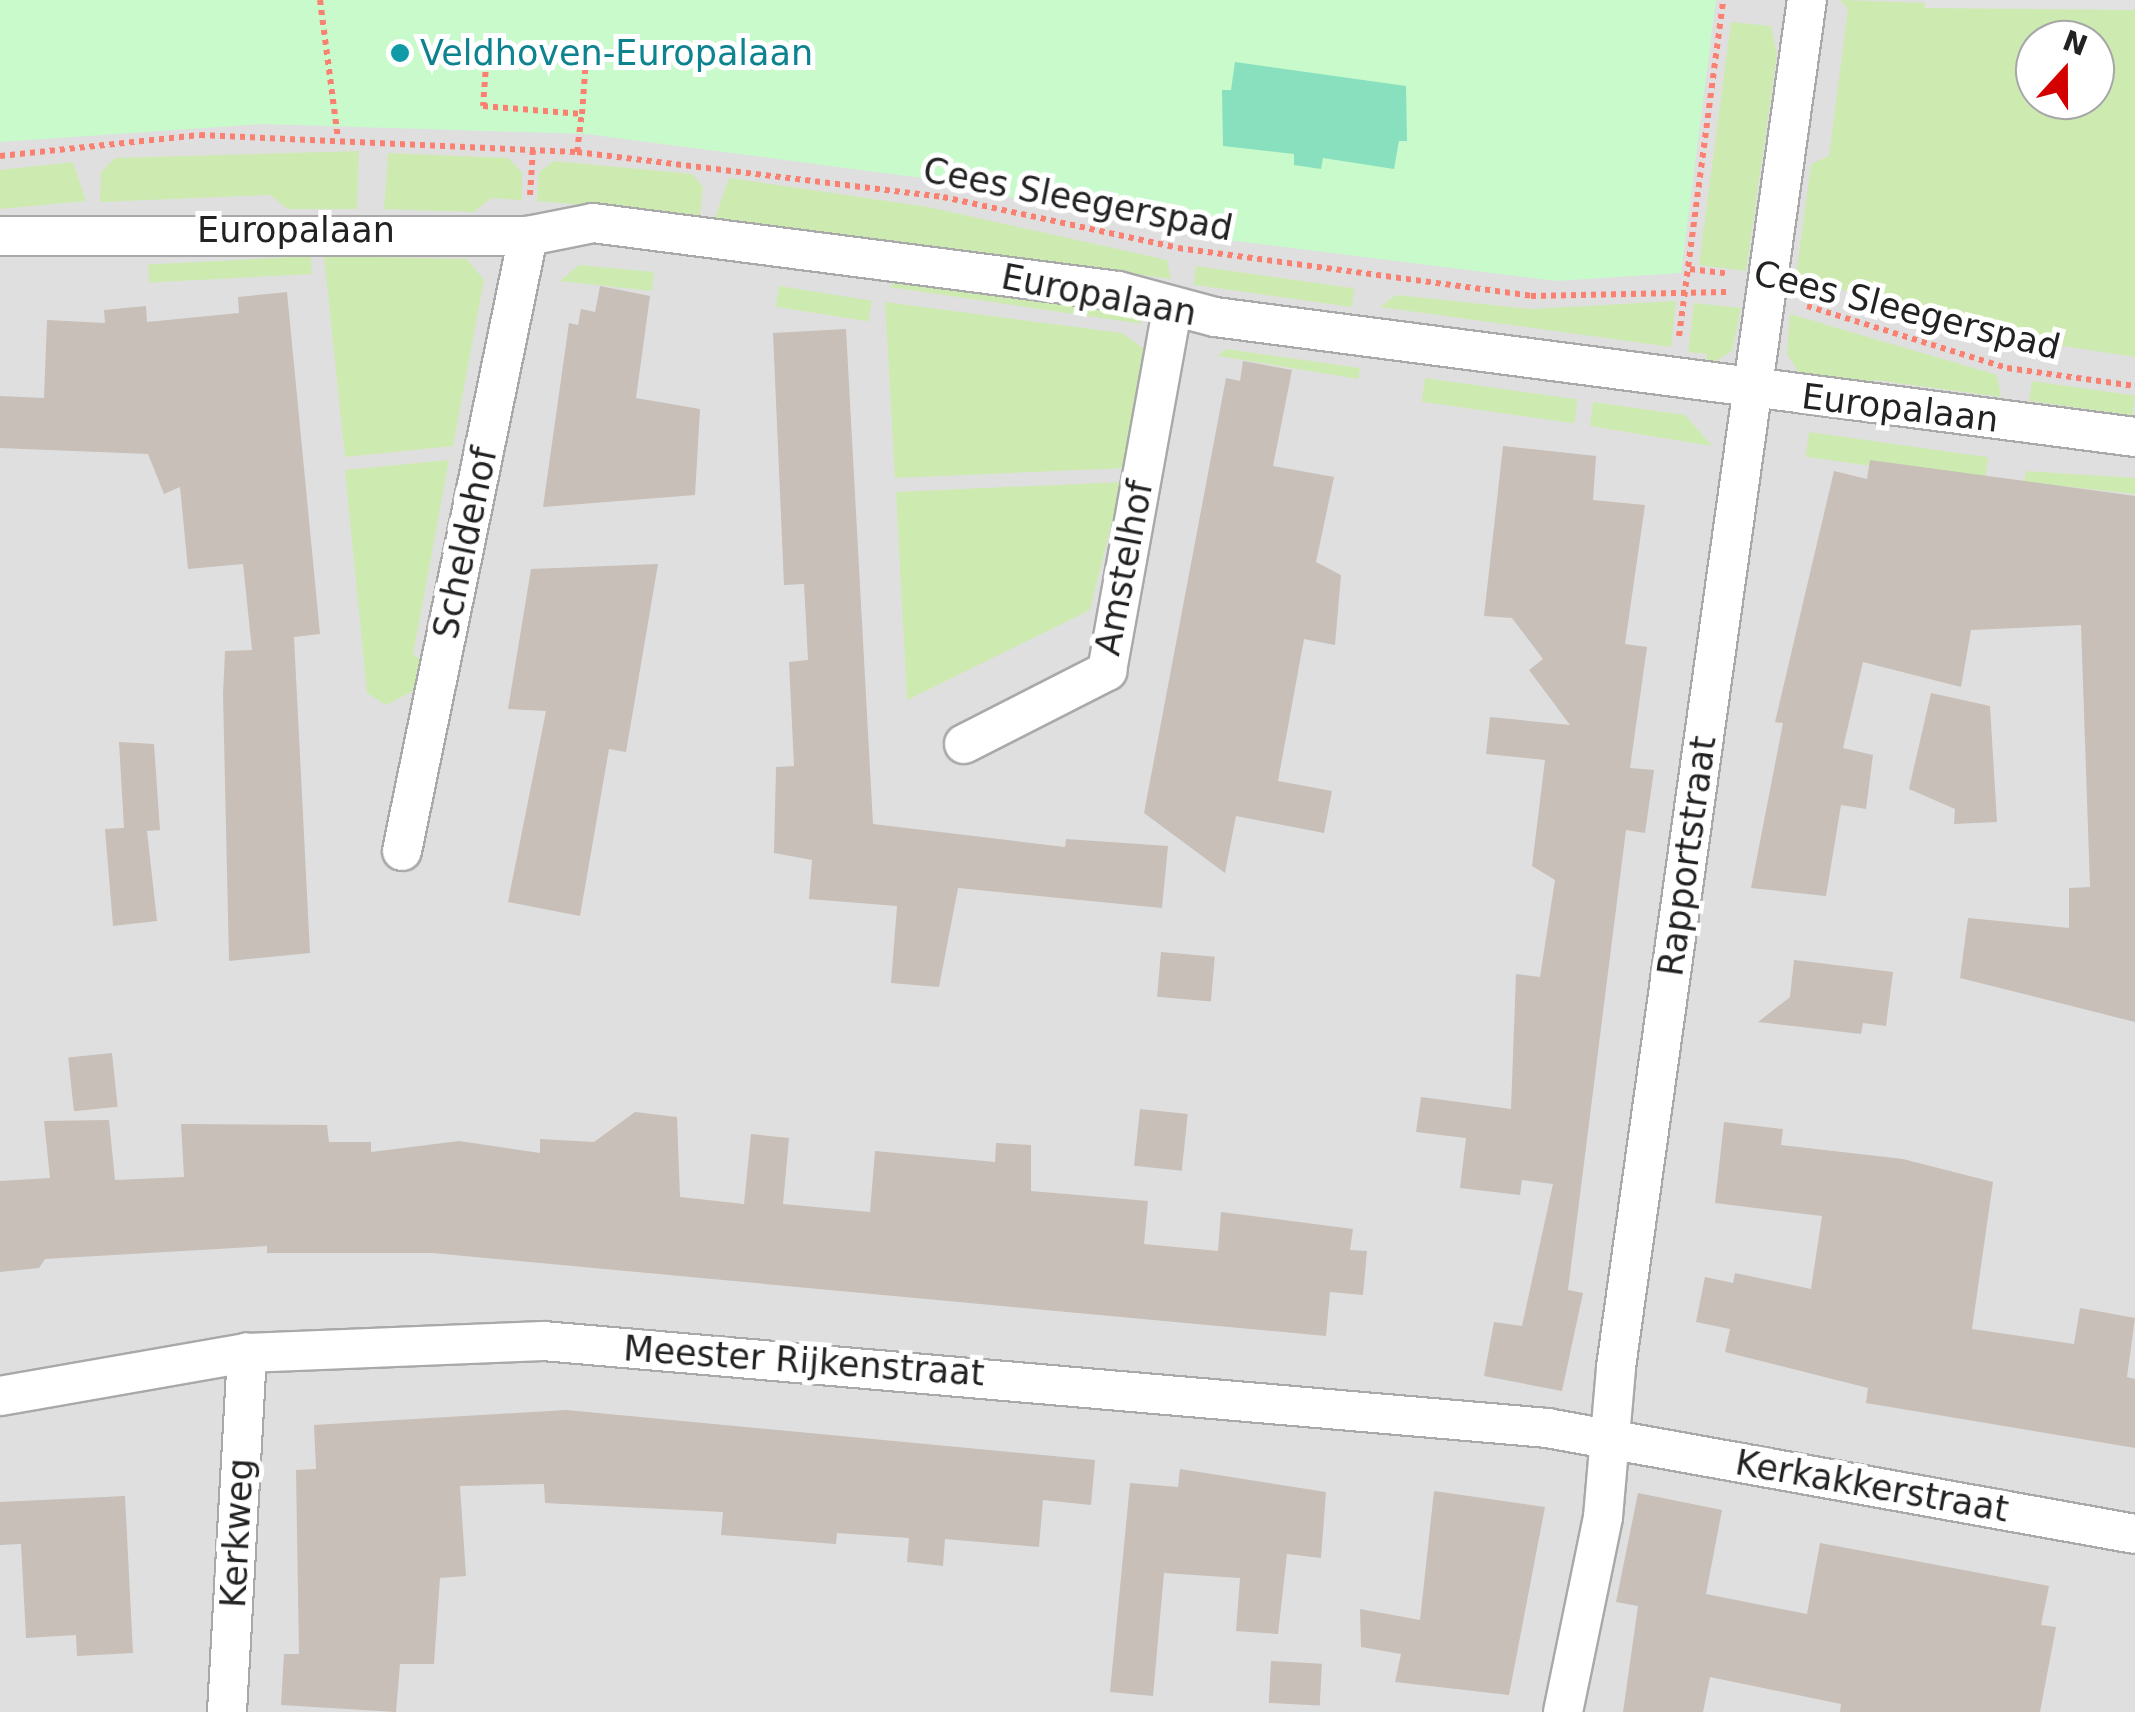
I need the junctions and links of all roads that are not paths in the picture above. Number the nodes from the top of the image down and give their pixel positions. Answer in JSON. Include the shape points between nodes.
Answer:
{"nodes":[{"id":1,"x":1807,"y":0,"type":"edge"},
{"id":2,"x":0,"y":236,"type":"edge"},
{"id":3,"x":528,"y":236,"type":"junction"},
{"id":4,"x":1172,"y":308,"type":"junction"},
{"id":5,"x":1752,"y":390,"type":"junction"},
{"id":6,"x":2135,"y":437,"type":"edge"},
{"id":7,"x":964,"y":744,"type":"dead end"},
{"id":8,"x":402,"y":851,"type":"dead end"},
{"id":9,"x":248,"y":1353,"type":"junction"},
{"id":10,"x":0,"y":1396,"type":"edge"},
{"id":11,"x":1609,"y":1438,"type":"junction"},
{"id":12,"x":2135,"y":1534,"type":"edge"},
{"id":13,"x":227,"y":1712,"type":"edge"},
{"id":14,"x":1564,"y":1712,"type":"edge"}],
"edges":[{"from":1,"to":5,"type":"street","name":"Rapportstraat"},
{"from":2,"to":3,"type":"street","name":"Europalaan"},
{"from":3,"to":4,"type":"street","name":"Europalaan","via":[[593,222],[1118,291]]},
{"from":3,"to":8,"type":"street","name":"Scheldehof"},
{"from":4,"to":5,"type":"street","name":"Europalaan"},
{"from":4,"to":7,"type":"street","name":"Amstelhof","via":[[1107,670]]},
{"from":5,"to":6,"type":"street","name":"Europalaan"},
{"from":5,"to":11,"type":"street","name":"Rapportstraat"},
{"from":9,"to":10,"type":"street","name":"Meester Rijkenstraat"},
{"from":9,"to":11,"type":"street","name":"Meester Rijkenstraat","via":[[543,1342]]},
{"from":9,"to":13,"type":"street","name":"Kerkweg"},
{"from":11,"to":12,"type":"street","name":"Kerkakkerstraat"},
{"from":11,"to":14,"type":"street","name":"Rapportstraat","via":[[1603,1517]]}]}
